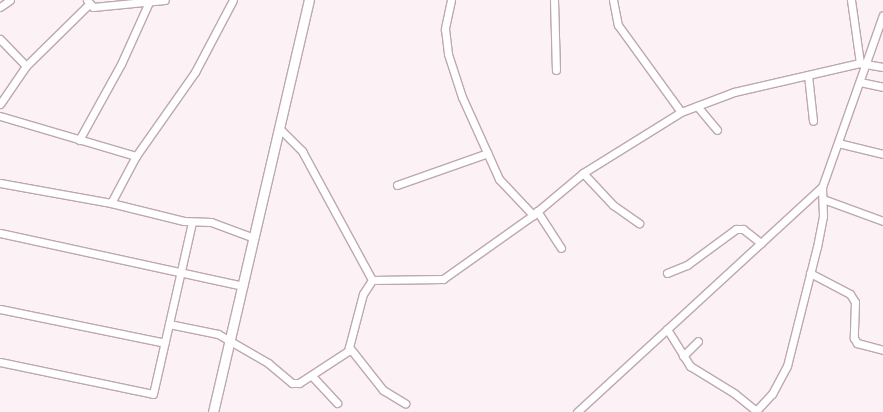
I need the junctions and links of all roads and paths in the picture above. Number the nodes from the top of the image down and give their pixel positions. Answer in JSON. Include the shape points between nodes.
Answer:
{"nodes":[{"id":1,"x":10,"y":0,"type":"edge"},
{"id":2,"x":165,"y":0,"type":"edge"},
{"id":3,"x":233,"y":0,"type":"edge"},
{"id":4,"x":309,"y":0,"type":"edge"},
{"id":5,"x":450,"y":0,"type":"edge"},
{"id":6,"x":554,"y":0,"type":"edge"},
{"id":7,"x":613,"y":0,"type":"edge"},
{"id":8,"x":851,"y":0,"type":"edge"},
{"id":9,"x":88,"y":2,"type":"edge"},
{"id":10,"x":150,"y":2,"type":"junction"},
{"id":11,"x":0,"y":7,"type":"edge"},
{"id":12,"x":883,"y":15,"type":"edge"},
{"id":13,"x":0,"y":39,"type":"edge"},
{"id":14,"x":864,"y":64,"type":"junction"},
{"id":15,"x":26,"y":66,"type":"junction"},
{"id":16,"x":883,"y":67,"type":"edge"},
{"id":17,"x":556,"y":70,"type":"dead end"},
{"id":18,"x":808,"y":75,"type":"junction"},
{"id":19,"x":860,"y":82,"type":"junction"},
{"id":20,"x":883,"y":87,"type":"edge"},
{"id":21,"x":0,"y":104,"type":"edge"},
{"id":22,"x":697,"y":106,"type":"junction"},
{"id":23,"x":681,"y":112,"type":"junction"},
{"id":24,"x":0,"y":116,"type":"edge"},
{"id":25,"x":813,"y":121,"type":"dead end"},
{"id":26,"x":279,"y":128,"type":"junction"},
{"id":27,"x":717,"y":130,"type":"dead end"},
{"id":28,"x":79,"y":140,"type":"junction"},
{"id":29,"x":838,"y":143,"type":"junction"},
{"id":30,"x":488,"y":153,"type":"junction"},
{"id":31,"x":883,"y":154,"type":"edge"},
{"id":32,"x":136,"y":156,"type":"junction"},
{"id":33,"x":583,"y":173,"type":"junction"},
{"id":34,"x":0,"y":183,"type":"edge"},
{"id":35,"x":397,"y":185,"type":"dead end"},
{"id":36,"x":822,"y":187,"type":"junction"},
{"id":37,"x":823,"y":199,"type":"junction"},
{"id":38,"x":111,"y":203,"type":"junction"},
{"id":39,"x":535,"y":213,"type":"junction"},
{"id":40,"x":883,"y":221,"type":"edge"},
{"id":41,"x":192,"y":222,"type":"junction"},
{"id":42,"x":639,"y":223,"type":"dead end"},
{"id":43,"x":0,"y":232,"type":"edge"},
{"id":44,"x":254,"y":238,"type":"junction"},
{"id":45,"x":761,"y":243,"type":"junction"},
{"id":46,"x":561,"y":248,"type":"dead end"},
{"id":47,"x":181,"y":272,"type":"junction"},
{"id":48,"x":667,"y":273,"type":"dead end"},
{"id":49,"x":810,"y":273,"type":"junction"},
{"id":50,"x":372,"y":280,"type":"junction"},
{"id":51,"x":243,"y":286,"type":"junction"},
{"id":52,"x":0,"y":308,"type":"edge"},
{"id":53,"x":168,"y":324,"type":"junction"},
{"id":54,"x":667,"y":328,"type":"junction"},
{"id":55,"x":231,"y":340,"type":"junction"},
{"id":56,"x":698,"y":341,"type":"dead end"},
{"id":57,"x":165,"y":343,"type":"junction"},
{"id":58,"x":349,"y":347,"type":"junction"},
{"id":59,"x":883,"y":350,"type":"edge"},
{"id":60,"x":683,"y":356,"type":"junction"},
{"id":61,"x":0,"y":362,"type":"edge"},
{"id":62,"x":312,"y":376,"type":"junction"},
{"id":63,"x":337,"y":403,"type":"dead end"},
{"id":64,"x":405,"y":403,"type":"dead end"},
{"id":65,"x":755,"y":411,"type":"edge"},
{"id":66,"x":213,"y":412,"type":"edge"},
{"id":67,"x":577,"y":412,"type":"edge"}],
"edges":[{"from":1,"to":11,"type":"street"},
{"from":2,"to":10,"type":"street"},
{"from":3,"to":32,"type":"street","via":[[195,72]]},
{"from":4,"to":26,"type":"main road"},
{"from":5,"to":30,"type":"street","via":[[445,29],[448,54],[462,97]]},
{"from":6,"to":17,"type":"street"},
{"from":7,"to":23,"type":"street","via":[[618,25]]},
{"from":8,"to":14,"type":"street"},
{"from":9,"to":10,"type":"street","via":[[92,7]]},
{"from":9,"to":15,"type":"street"},
{"from":10,"to":28,"type":"street","via":[[121,64]]},
{"from":12,"to":14,"type":"street"},
{"from":13,"to":15,"type":"street"},
{"from":14,"to":16,"type":"street"},
{"from":14,"to":18,"type":"street"},
{"from":14,"to":19,"type":"street"},
{"from":15,"to":21,"type":"street"},
{"from":18,"to":22,"type":"street","via":[[734,92]]},
{"from":18,"to":25,"type":"street"},
{"from":19,"to":20,"type":"street"},
{"from":19,"to":29,"type":"street"},
{"from":22,"to":23,"type":"street"},
{"from":22,"to":27,"type":"street"},
{"from":23,"to":33,"type":"street"},
{"from":24,"to":28,"type":"street"},
{"from":26,"to":44,"type":"main road"},
{"from":26,"to":50,"type":"street","via":[[302,151]]},
{"from":28,"to":32,"type":"street"},
{"from":29,"to":31,"type":"street"},
{"from":29,"to":36,"type":"street"},
{"from":30,"to":35,"type":"street"},
{"from":30,"to":39,"type":"street","via":[[504,186]]},
{"from":32,"to":38,"type":"street"},
{"from":33,"to":39,"type":"street"},
{"from":33,"to":42,"type":"street","via":[[612,204]]},
{"from":34,"to":38,"type":"street"},
{"from":36,"to":37,"type":"street"},
{"from":36,"to":45,"type":"street"},
{"from":37,"to":40,"type":"street"},
{"from":37,"to":49,"type":"street","via":[[820,231]]},
{"from":38,"to":41,"type":"street"},
{"from":39,"to":46,"type":"street"},
{"from":39,"to":50,"type":"street","via":[[443,279]]},
{"from":41,"to":44,"type":"street","via":[[211,222]]},
{"from":41,"to":47,"type":"street"},
{"from":43,"to":47,"type":"street"},
{"from":44,"to":51,"type":"main road"},
{"from":45,"to":48,"type":"street","via":[[743,229],[736,229],[687,265]]},
{"from":45,"to":54,"type":"street"},
{"from":47,"to":51,"type":"street"},
{"from":47,"to":53,"type":"street"},
{"from":49,"to":59,"type":"street","via":[[850,294],[855,302],[854,338],[858,343]]},
{"from":49,"to":65,"type":"street","via":[[782,381]]},
{"from":50,"to":58,"type":"street","via":[[363,294]]},
{"from":51,"to":55,"type":"main road"},
{"from":52,"to":57,"type":"street"},
{"from":53,"to":55,"type":"street","via":[[201,329]]},
{"from":53,"to":57,"type":"street"},
{"from":54,"to":60,"type":"street"},
{"from":54,"to":67,"type":"street"},
{"from":55,"to":62,"type":"street","via":[[292,383]]},
{"from":55,"to":66,"type":"main road"},
{"from":56,"to":60,"type":"street"},
{"from":57,"to":61,"type":"street","via":[[153,394]]},
{"from":58,"to":62,"type":"street"},
{"from":58,"to":64,"type":"street","via":[[383,390]]},
{"from":60,"to":65,"type":"street","via":[[690,366],[734,393]]},
{"from":62,"to":63,"type":"street"}]}
